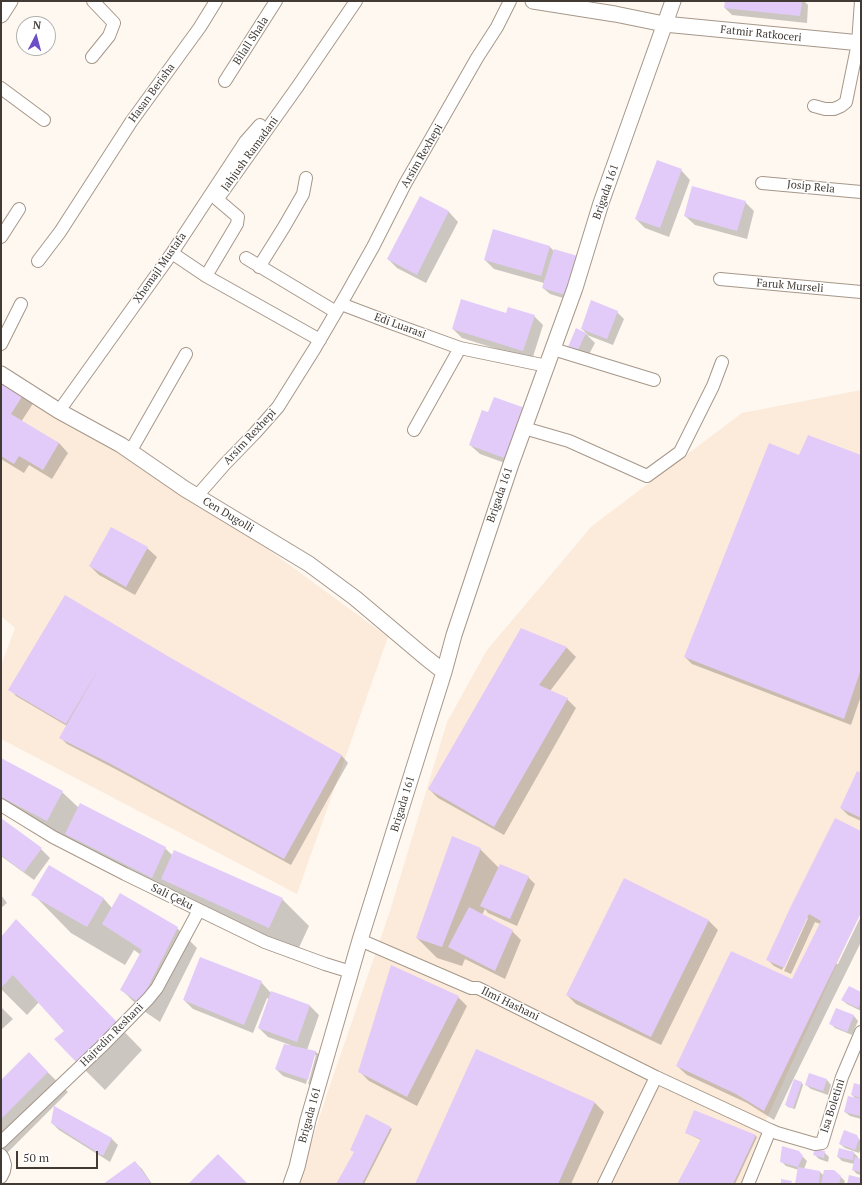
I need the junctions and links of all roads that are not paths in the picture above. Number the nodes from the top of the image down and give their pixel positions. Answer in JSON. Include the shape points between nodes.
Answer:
{"nodes":[{"id":1,"x":10,"y":1,"type":"edge"},
{"id":2,"x":93,"y":1,"type":"edge"},
{"id":3,"x":216,"y":1,"type":"edge"},
{"id":4,"x":276,"y":1,"type":"edge"},
{"id":5,"x":356,"y":1,"type":"edge"},
{"id":6,"x":510,"y":1,"type":"edge"},
{"id":7,"x":533,"y":1,"type":"edge"},
{"id":8,"x":673,"y":1,"type":"edge"},
{"id":9,"x":861,"y":1,"type":"edge"},
{"id":10,"x":1,"y":15,"type":"edge"},
{"id":11,"x":664,"y":24,"type":"junction"},
{"id":12,"x":860,"y":43,"type":"edge"},
{"id":13,"x":92,"y":57,"type":"dead end"},
{"id":14,"x":225,"y":81,"type":"dead end"},
{"id":15,"x":1,"y":88,"type":"edge"},
{"id":16,"x":814,"y":106,"type":"dead end"},
{"id":17,"x":44,"y":120,"type":"dead end"},
{"id":18,"x":260,"y":125,"type":"dead end"},
{"id":19,"x":306,"y":178,"type":"dead end"},
{"id":20,"x":762,"y":183,"type":"dead end"},
{"id":21,"x":861,"y":192,"type":"edge"},
{"id":22,"x":19,"y":209,"type":"dead end"},
{"id":23,"x":1,"y":237,"type":"edge"},
{"id":24,"x":172,"y":253,"type":"junction"},
{"id":25,"x":246,"y":258,"type":"dead end"},
{"id":26,"x":38,"y":261,"type":"dead end"},
{"id":27,"x":259,"y":267,"type":"junction"},
{"id":28,"x":206,"y":276,"type":"junction"},
{"id":29,"x":720,"y":279,"type":"dead end"},
{"id":30,"x":861,"y":292,"type":"edge"},
{"id":31,"x":21,"y":304,"type":"dead end"},
{"id":32,"x":338,"y":308,"type":"junction"},
{"id":33,"x":320,"y":340,"type":"junction"},
{"id":34,"x":1,"y":344,"type":"edge"},
{"id":35,"x":460,"y":348,"type":"junction"},
{"id":36,"x":553,"y":349,"type":"junction"},
{"id":37,"x":186,"y":354,"type":"dead end"},
{"id":38,"x":722,"y":362,"type":"dead end"},
{"id":39,"x":546,"y":366,"type":"junction"},
{"id":40,"x":1,"y":374,"type":"edge"},
{"id":41,"x":654,"y":380,"type":"dead end"},
{"id":42,"x":59,"y":411,"type":"junction"},
{"id":43,"x":524,"y":428,"type":"junction"},
{"id":44,"x":414,"y":430,"type":"dead end"},
{"id":45,"x":130,"y":452,"type":"junction"},
{"id":46,"x":197,"y":496,"type":"junction"},
{"id":47,"x":444,"y":672,"type":"junction"},
{"id":48,"x":1,"y":805,"type":"edge"},
{"id":49,"x":199,"y":910,"type":"junction"},
{"id":50,"x":360,"y":940,"type":"junction"},
{"id":51,"x":351,"y":972,"type":"junction"},
{"id":52,"x":861,"y":1032,"type":"edge"},
{"id":53,"x":656,"y":1077,"type":"junction"},
{"id":54,"x":770,"y":1130,"type":"junction"},
{"id":55,"x":1,"y":1142,"type":"edge"},
{"id":56,"x":1,"y":1155,"type":"edge"},
{"id":57,"x":1,"y":1177,"type":"edge"},
{"id":58,"x":291,"y":1184,"type":"edge"},
{"id":59,"x":604,"y":1184,"type":"edge"},
{"id":60,"x":748,"y":1184,"type":"edge"}],
"edges":[{"from":1,"to":10,"type":"street"},
{"from":2,"to":13,"type":"street","via":[[114,23],[109,36]]},
{"from":3,"to":26,"type":"street","name":"Hasan Berisha"},
{"from":4,"to":14,"type":"street","name":"Bilall Shala"},
{"from":5,"to":28,"type":"street","name":"Jahjush Ramadani","via":[[219,197],[218,200],[238,217],[238,224]]},
{"from":6,"to":32,"type":"street","name":"Arsim Rexhepi","via":[[498,27],[477,58]]},
{"from":7,"to":11,"type":"street"},
{"from":8,"to":11,"type":"street","name":"Brigada 161"},
{"from":9,"to":12,"type":"street"},
{"from":11,"to":12,"type":"street","name":"Fatmir Ratkoceri"},
{"from":11,"to":36,"type":"street","name":"Brigada 161"},
{"from":12,"to":16,"type":"street","via":[[846,102],[834,109]]},
{"from":15,"to":17,"type":"street"},
{"from":18,"to":24,"type":"street","name":"Xhemajl Mustafa","via":[[241,148]]},
{"from":19,"to":27,"type":"street","via":[[303,194]]},
{"from":20,"to":21,"type":"street","name":"Josip Rela"},
{"from":22,"to":23,"type":"street"},
{"from":24,"to":28,"type":"street"},
{"from":24,"to":42,"type":"street","name":"Xhemajl Mustafa"},
{"from":25,"to":27,"type":"street"},
{"from":27,"to":32,"type":"street"},
{"from":28,"to":33,"type":"street"},
{"from":29,"to":30,"type":"street","name":"Faruk Murseli"},
{"from":31,"to":34,"type":"street"},
{"from":32,"to":33,"type":"street","name":"Arsim Rexhepi"},
{"from":32,"to":35,"type":"street","name":"Edi Luarasi"},
{"from":33,"to":46,"type":"street","name":"Arsim Rexhepi","via":[[278,407]]},
{"from":35,"to":39,"type":"street","name":"Edi Luarasi"},
{"from":35,"to":44,"type":"street"},
{"from":36,"to":39,"type":"street","name":"Brigada 161"},
{"from":36,"to":41,"type":"street"},
{"from":37,"to":45,"type":"street"},
{"from":38,"to":43,"type":"street","via":[[680,452],[647,476],[569,441]]},
{"from":39,"to":43,"type":"street","name":"Brigada 161"},
{"from":40,"to":42,"type":"street","name":"Cen Dugolli"},
{"from":42,"to":45,"type":"street","name":"Cen Dugolli"},
{"from":43,"to":47,"type":"street","name":"Brigada 161","via":[[482,547]]},
{"from":45,"to":46,"type":"street","name":"Cen Dugolli"},
{"from":46,"to":47,"type":"street","name":"Cen Dugolli","via":[[315,569],[355,598]]},
{"from":47,"to":50,"type":"street","name":"Brigada 161"},
{"from":48,"to":49,"type":"street","name":"Sali Çeku","via":[[53,837]]},
{"from":49,"to":51,"type":"street","name":"Sali Çeku","via":[[265,942]]},
{"from":49,"to":55,"type":"street","name":"Hajredin Reshani","via":[[157,988],[148,999]]},
{"from":50,"to":51,"type":"street","name":"Brigada 161"},
{"from":50,"to":53,"type":"street","name":"Ilmi Hashani","via":[[471,988],[478,988]]},
{"from":51,"to":58,"type":"street","name":"Brigada 161"},
{"from":52,"to":54,"type":"street","name":"Isa Boletini","via":[[842,1077],[822,1143],[815,1144]]},
{"from":53,"to":54,"type":"street","name":"Ilmi Hashani"},
{"from":53,"to":59,"type":"street"},
{"from":54,"to":60,"type":"street"},
{"from":56,"to":57,"type":"street","via":[[5,1165]]}]}
